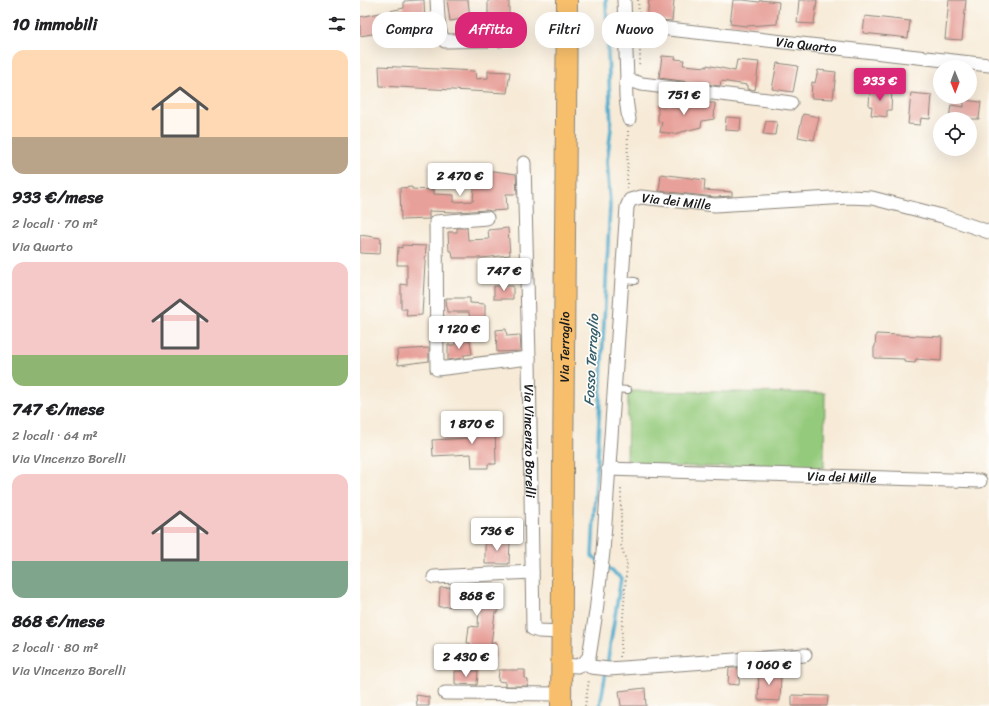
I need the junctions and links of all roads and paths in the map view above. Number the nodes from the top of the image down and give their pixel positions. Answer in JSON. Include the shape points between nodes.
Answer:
{"nodes":[{"id":1,"x":437,"y":0,"type":"edge"},
{"id":2,"x":567,"y":0,"type":"edge"},
{"id":3,"x":624,"y":0,"type":"edge"},
{"id":4,"x":625,"y":12,"type":"edge"},
{"id":5,"x":668,"y":29,"type":"edge"},
{"id":6,"x":455,"y":41,"type":"edge"},
{"id":7,"x":626,"y":48,"type":"edge"},
{"id":8,"x":989,"y":65,"type":"edge"},
{"id":9,"x":627,"y":79,"type":"junction"},
{"id":10,"x":791,"y":103,"type":"dead end"},
{"id":11,"x":629,"y":119,"type":"joint"},
{"id":12,"x":524,"y":163,"type":"dead end"},
{"id":13,"x":630,"y":200,"type":"junction"},
{"id":14,"x":487,"y":218,"type":"dead end"},
{"id":15,"x":989,"y":232,"type":"edge"},
{"id":16,"x":529,"y":358,"type":"junction"},
{"id":17,"x":614,"y":389,"type":"junction"},
{"id":18,"x":628,"y":390,"type":"dead end"},
{"id":19,"x":608,"y":469,"type":"junction"},
{"id":20,"x":980,"y":481,"type":"dead end"},
{"id":21,"x":532,"y":572,"type":"junction"},
{"id":22,"x":434,"y":577,"type":"dead end"},
{"id":23,"x":561,"y":632,"type":"junction"},
{"id":24,"x":805,"y":655,"type":"dead end"},
{"id":25,"x":561,"y":665,"type":"junction"},
{"id":26,"x":595,"y":667,"type":"junction"},
{"id":27,"x":444,"y":693,"type":"dead end"},
{"id":28,"x":561,"y":700,"type":"edge"},
{"id":29,"x":585,"y":706,"type":"edge"}],
"edges":[{"from":1,"to":6,"type":"street","via":[[442,38],[446,41]]},
{"from":2,"to":23,"type":"main road","name":"Via Terraglio"},
{"from":3,"to":4,"type":"street"},
{"from":5,"to":8,"type":"street","name":"Via Quarto"},
{"from":7,"to":9,"type":"street"},
{"from":9,"to":10,"type":"street","via":[[642,84]]},
{"from":9,"to":11,"type":"street"},
{"from":11,"to":13,"type":"path","via":[[626,192]]},
{"from":12,"to":16,"type":"street","name":"Via Vincenzo Borelli"},
{"from":13,"to":15,"type":"street","name":"Via dei Mille","via":[[641,197],[715,205],[848,197],[872,198],[942,216]]},
{"from":13,"to":17,"type":"street","name":"Via dei Mille","via":[[627,207],[628,280]]},
{"from":14,"to":16,"type":"street","via":[[436,222],[437,369]]},
{"from":16,"to":21,"type":"street","name":"Via Vincenzo Borelli"},
{"from":17,"to":18,"type":"lane"},
{"from":17,"to":19,"type":"street","name":"Via dei Mille"},
{"from":19,"to":20,"type":"street","name":"Via dei Mille"},
{"from":19,"to":26,"type":"street","name":"Via dei Mille","via":[[601,573],[589,657]]},
{"from":21,"to":22,"type":"street"},
{"from":21,"to":23,"type":"street","name":"Via Vincenzo Borelli","via":[[533,629]]},
{"from":23,"to":25,"type":"main road","name":"Via Terraglio"},
{"from":24,"to":26,"type":"street"},
{"from":25,"to":26,"type":"street"},
{"from":25,"to":28,"type":"main road","name":"Via Terraglio"},
{"from":26,"to":29,"type":"path"},
{"from":27,"to":28,"type":"street","name":"Via Terraglio"}]}
